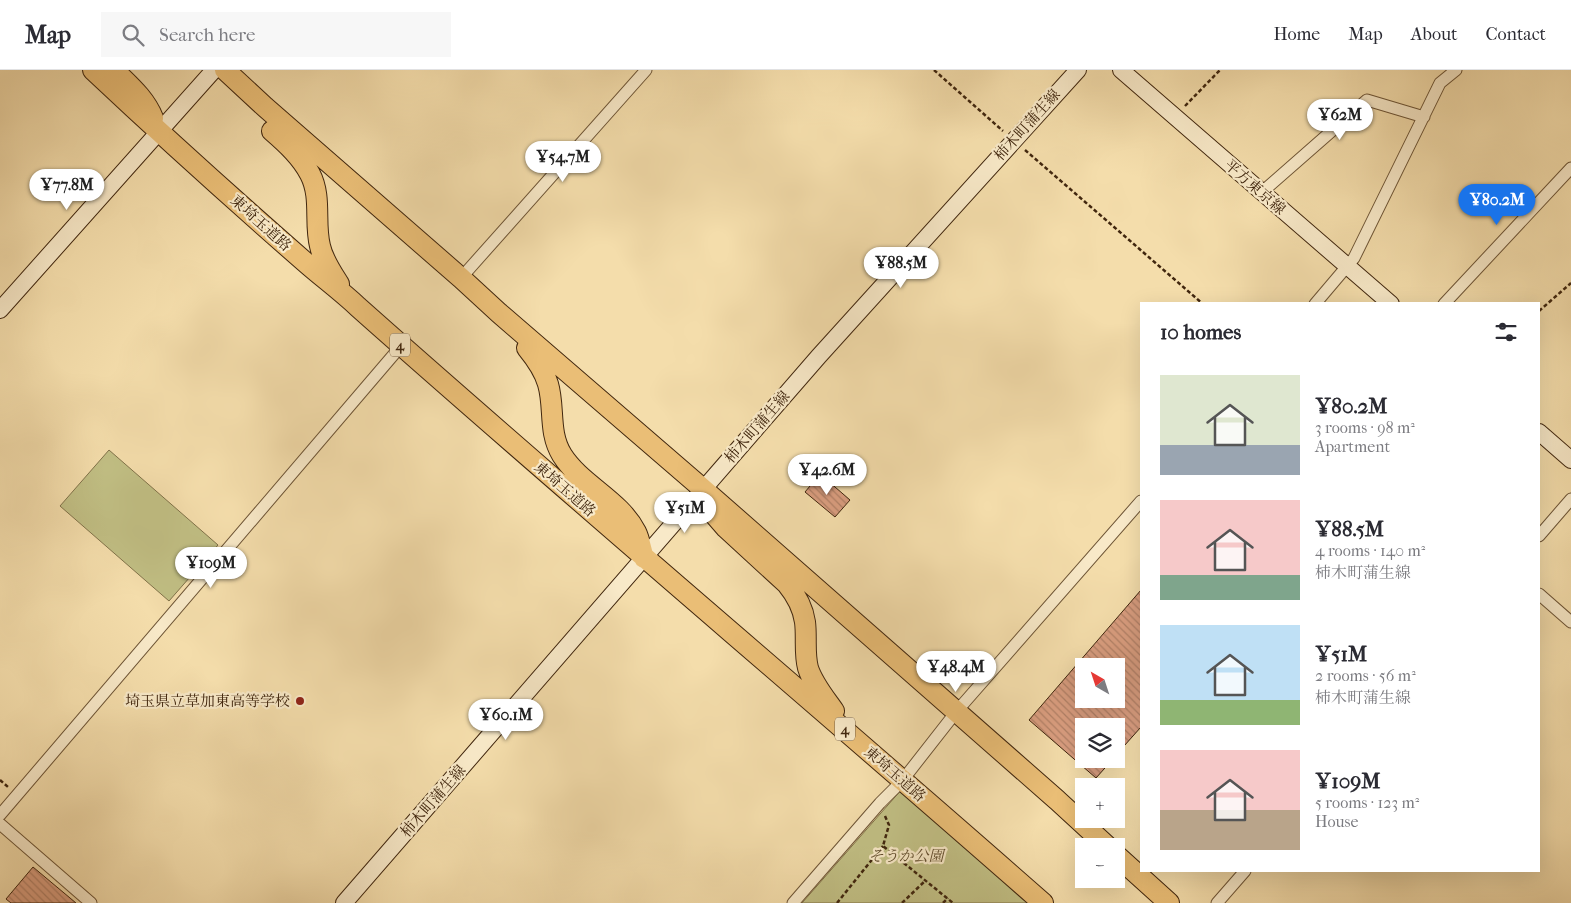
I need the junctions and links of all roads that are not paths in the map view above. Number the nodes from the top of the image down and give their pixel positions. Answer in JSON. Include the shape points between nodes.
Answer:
{"nodes":[{"id":1,"x":92,"y":70,"type":"edge"},
{"id":2,"x":114,"y":70,"type":"edge"},
{"id":3,"x":214,"y":70,"type":"edge"},
{"id":4,"x":223,"y":70,"type":"edge"},
{"id":5,"x":646,"y":70,"type":"edge"},
{"id":6,"x":1078,"y":70,"type":"edge"},
{"id":7,"x":1121,"y":70,"type":"edge"},
{"id":8,"x":1456,"y":70,"type":"edge"},
{"id":9,"x":1424,"y":117,"type":"junction"},
{"id":10,"x":158,"y":132,"type":"junction"},
{"id":11,"x":1571,"y":168,"type":"edge"},
{"id":12,"x":1262,"y":193,"type":"junction"},
{"id":13,"x":1347,"y":267,"type":"junction"},
{"id":14,"x":462,"y":278,"type":"junction"},
{"id":15,"x":1317,"y":302,"type":"edge"},
{"id":16,"x":1389,"y":302,"type":"edge"},
{"id":17,"x":1446,"y":302,"type":"edge"},
{"id":18,"x":356,"y":305,"type":"junction"},
{"id":19,"x":0,"y":310,"type":"edge"},
{"id":20,"x":499,"y":313,"type":"junction"},
{"id":21,"x":401,"y":346,"type":"junction"},
{"id":22,"x":1540,"y":433,"type":"edge"},
{"id":23,"x":1571,"y":460,"type":"edge"},
{"id":24,"x":703,"y":489,"type":"junction"},
{"id":25,"x":1571,"y":499,"type":"edge"},
{"id":26,"x":1140,"y":503,"type":"edge"},
{"id":27,"x":1540,"y":535,"type":"edge"},
{"id":28,"x":644,"y":558,"type":"junction"},
{"id":29,"x":1540,"y":595,"type":"edge"},
{"id":30,"x":1571,"y":622,"type":"edge"},
{"id":31,"x":956,"y":712,"type":"junction"},
{"id":32,"x":853,"y":737,"type":"junction"},
{"id":33,"x":902,"y":781,"type":"junction"},
{"id":34,"x":0,"y":815,"type":"edge"},
{"id":35,"x":0,"y":824,"type":"edge"},
{"id":36,"x":1098,"y":838,"type":"edge"},
{"id":37,"x":1125,"y":863,"type":"edge"},
{"id":38,"x":1244,"y":872,"type":"edge"},
{"id":39,"x":91,"y":903,"type":"edge"},
{"id":40,"x":344,"y":903,"type":"edge"},
{"id":41,"x":793,"y":903,"type":"edge"},
{"id":42,"x":1043,"y":903,"type":"edge"},
{"id":43,"x":1169,"y":903,"type":"edge"},
{"id":44,"x":1217,"y":903,"type":"edge"}],
"edges":[{"from":1,"to":10,"type":"highway","name":"東埼玉道路","number":"4"},
{"from":2,"to":10,"type":"highway","number":"4","via":[[139,94],[150,110]]},
{"from":3,"to":10,"type":"main road"},
{"from":4,"to":14,"type":"highway","number":"4"},
{"from":4,"to":18,"type":"highway","number":"4","via":[[229,86],[243,105],[286,143],[311,176],[316,192],[320,247],[339,283]]},
{"from":5,"to":14,"type":"street"},
{"from":6,"to":24,"type":"main road","name":"柿木町蒲生線"},
{"from":7,"to":12,"type":"main road","name":"平方東京線"},
{"from":8,"to":9,"type":"street","via":[[1440,83]]},
{"from":9,"to":12,"type":"street","via":[[1368,100]]},
{"from":9,"to":13,"type":"street"},
{"from":10,"to":18,"type":"highway","name":"東埼玉道路","number":"4"},
{"from":10,"to":19,"type":"main road"},
{"from":11,"to":17,"type":"street"},
{"from":12,"to":13,"type":"main road","name":"平方東京線"},
{"from":13,"to":15,"type":"street"},
{"from":13,"to":16,"type":"main road","name":"平方東京線"},
{"from":14,"to":20,"type":"highway","number":"4"},
{"from":18,"to":21,"type":"highway","name":"東埼玉道路","number":"4"},
{"from":20,"to":24,"type":"highway","number":"4"},
{"from":20,"to":28,"type":"highway","number":"4","via":[[543,371],[549,385],[551,422],[561,454],[571,468],[626,516]]},
{"from":21,"to":28,"type":"highway","name":"東埼玉道路","number":"4"},
{"from":21,"to":34,"type":"street"},
{"from":22,"to":23,"type":"main road"},
{"from":24,"to":28,"type":"main road","name":"柿木町蒲生線"},
{"from":24,"to":31,"type":"highway","number":"4"},
{"from":24,"to":32,"type":"highway","number":"4","via":[[713,513],[726,528],[795,594],[805,622],[806,656],[814,683]]},
{"from":25,"to":27,"type":"street"},
{"from":26,"to":31,"type":"street"},
{"from":28,"to":32,"type":"highway","name":"東埼玉道路","number":"4"},
{"from":28,"to":40,"type":"main road","name":"柿木町蒲生線"},
{"from":29,"to":30,"type":"street"},
{"from":31,"to":33,"type":"street"},
{"from":31,"to":36,"type":"highway","number":"4"},
{"from":32,"to":33,"type":"highway","name":"東埼玉道路","number":"4"},
{"from":33,"to":41,"type":"street"},
{"from":33,"to":42,"type":"highway","name":"東埼玉道路","number":"4"},
{"from":35,"to":39,"type":"street"},
{"from":37,"to":43,"type":"highway"},
{"from":38,"to":44,"type":"street"}]}
